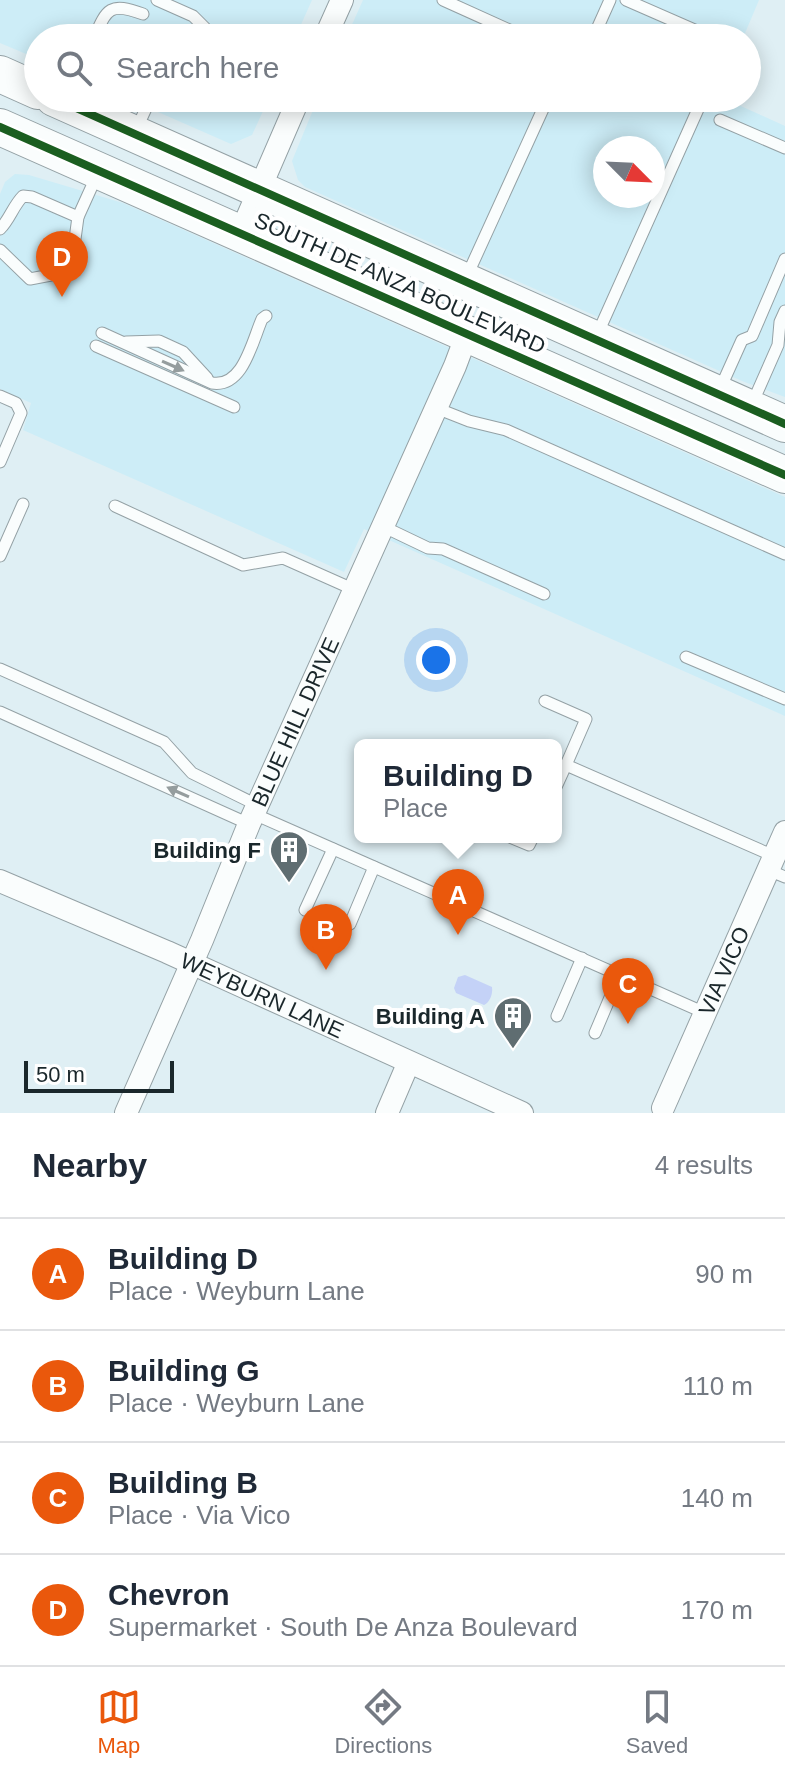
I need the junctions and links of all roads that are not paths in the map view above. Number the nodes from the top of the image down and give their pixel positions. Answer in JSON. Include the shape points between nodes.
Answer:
{"nodes":[{"id":1,"x":157,"y":0,"type":"edge"},
{"id":2,"x":342,"y":0,"type":"edge"},
{"id":3,"x":443,"y":0,"type":"edge"},
{"id":4,"x":610,"y":0,"type":"edge"},
{"id":5,"x":626,"y":0,"type":"edge"},
{"id":6,"x":130,"y":5,"type":"edge"},
{"id":7,"x":143,"y":14,"type":"dead end"},
{"id":8,"x":101,"y":24,"type":"edge"},
{"id":9,"x":199,"y":24,"type":"edge"},
{"id":10,"x":331,"y":24,"type":"edge"},
{"id":11,"x":496,"y":24,"type":"edge"},
{"id":12,"x":599,"y":24,"type":"edge"},
{"id":13,"x":681,"y":24,"type":"edge"},
{"id":14,"x":0,"y":74,"type":"edge"},
{"id":15,"x":24,"y":85,"type":"edge"},
{"id":16,"x":86,"y":112,"type":"edge"},
{"id":17,"x":145,"y":112,"type":"edge"},
{"id":18,"x":293,"y":112,"type":"edge"},
{"id":19,"x":542,"y":112,"type":"edge"},
{"id":20,"x":697,"y":112,"type":"edge"},
{"id":21,"x":720,"y":120,"type":"dead end"},
{"id":22,"x":0,"y":127,"type":"edge"},
{"id":23,"x":135,"y":134,"type":"junction"},
{"id":24,"x":785,"y":148,"type":"edge"},
{"id":25,"x":99,"y":170,"type":"junction"},
{"id":26,"x":259,"y":191,"type":"junction"},
{"id":27,"x":78,"y":217,"type":"junction"},
{"id":28,"x":0,"y":229,"type":"edge"},
{"id":29,"x":241,"y":232,"type":"junction"},
{"id":30,"x":0,"y":250,"type":"edge"},
{"id":31,"x":785,"y":259,"type":"edge"},
{"id":32,"x":464,"y":282,"type":"junction"},
{"id":33,"x":785,"y":311,"type":"edge"},
{"id":34,"x":539,"y":314,"type":"junction"},
{"id":35,"x":266,"y":316,"type":"dead end"},
{"id":36,"x":102,"y":333,"type":"dead end"},
{"id":37,"x":467,"y":334,"type":"junction"},
{"id":38,"x":594,"y":340,"type":"junction"},
{"id":39,"x":96,"y":346,"type":"dead end"},
{"id":40,"x":0,"y":396,"type":"edge"},
{"id":41,"x":734,"y":401,"type":"junction"},
{"id":42,"x":234,"y":407,"type":"dead end"},
{"id":43,"x":436,"y":408,"type":"junction"},
{"id":44,"x":785,"y":424,"type":"edge"},
{"id":45,"x":0,"y":462,"type":"edge"},
{"id":46,"x":785,"y":475,"type":"edge"},
{"id":47,"x":23,"y":504,"type":"dead end"},
{"id":48,"x":115,"y":506,"type":"dead end"},
{"id":49,"x":382,"y":526,"type":"junction"},
{"id":50,"x":785,"y":554,"type":"edge"},
{"id":51,"x":0,"y":556,"type":"edge"},
{"id":52,"x":355,"y":590,"type":"junction"},
{"id":53,"x":544,"y":594,"type":"dead end"},
{"id":54,"x":686,"y":657,"type":"dead end"},
{"id":55,"x":0,"y":669,"type":"edge"},
{"id":56,"x":785,"y":699,"type":"edge"},
{"id":57,"x":545,"y":701,"type":"dead end"},
{"id":58,"x":0,"y":712,"type":"edge"},
{"id":59,"x":566,"y":765,"type":"junction"},
{"id":60,"x":562,"y":774,"type":"edge"},
{"id":61,"x":253,"y":814,"type":"junction"},
{"id":62,"x":785,"y":832,"type":"edge"},
{"id":63,"x":333,"y":849,"type":"junction"},
{"id":64,"x":374,"y":867,"type":"junction"},
{"id":65,"x":776,"y":868,"type":"edge"},
{"id":66,"x":0,"y":881,"type":"edge"},
{"id":67,"x":305,"y":910,"type":"dead end"},
{"id":68,"x":350,"y":924,"type":"dead end"},
{"id":69,"x":582,"y":958,"type":"junction"},
{"id":70,"x":192,"y":963,"type":"junction"},
{"id":71,"x":620,"y":974,"type":"junction"},
{"id":72,"x":705,"y":1013,"type":"junction"},
{"id":73,"x":557,"y":1016,"type":"dead end"},
{"id":74,"x":595,"y":1033,"type":"dead end"},
{"id":75,"x":408,"y":1064,"type":"junction"},
{"id":76,"x":663,"y":1108,"type":"dead end"},
{"id":77,"x":126,"y":1113,"type":"edge"},
{"id":78,"x":387,"y":1113,"type":"edge"},
{"id":79,"x":522,"y":1113,"type":"edge"}],
"edges":[{"from":1,"to":9,"type":"lane","via":[[193,16]]},
{"from":2,"to":10,"type":"street"},
{"from":3,"to":11,"type":"lane"},
{"from":4,"to":12,"type":"lane"},
{"from":5,"to":13,"type":"lane"},
{"from":6,"to":7,"type":"lane"},
{"from":6,"to":8,"type":"lane","via":[[108,11]]},
{"from":14,"to":15,"type":"main road"},
{"from":16,"to":23,"type":"main road","name":"SOUTH DE ANZA BOULEVARD"},
{"from":17,"to":23,"type":"lane"},
{"from":18,"to":26,"type":"street"},
{"from":19,"to":32,"type":"lane"},
{"from":20,"to":38,"type":"lane"},
{"from":21,"to":24,"type":"lane"},
{"from":22,"to":25,"type":"main road","name":"SOUTH DE ANZA BOULEVARD"},
{"from":23,"to":26,"type":"main road","name":"SOUTH DE ANZA BOULEVARD"},
{"from":25,"to":27,"type":"lane"},
{"from":25,"to":29,"type":"main road","name":"SOUTH DE ANZA BOULEVARD"},
{"from":26,"to":29,"type":"street"},
{"from":26,"to":32,"type":"main road","name":"SOUTH DE ANZA BOULEVARD"},
{"from":27,"to":28,"type":"lane","via":[[23,196]]},
{"from":27,"to":30,"type":"lane","via":[[72,261],[51,275],[30,279]]},
{"from":29,"to":37,"type":"main road","name":"SOUTH DE ANZA BOULEVARD"},
{"from":31,"to":41,"type":"lane","via":[[752,336],[742,340]]},
{"from":32,"to":34,"type":"main road","name":"SOUTH DE ANZA BOULEVARD"},
{"from":33,"to":41,"type":"lane","via":[[778,345]]},
{"from":34,"to":37,"type":"main road","via":[[513,327],[485,322]]},
{"from":34,"to":38,"type":"main road","name":"SOUTH DE ANZA BOULEVARD"},
{"from":36,"to":35,"type":"lane","one_way":true,"via":[[212,383],[227,383],[237,376]]},
{"from":37,"to":43,"type":"street","name":"BLUE HILL DRIVE"},
{"from":37,"to":46,"type":"main road","name":"SOUTH DE ANZA BOULEVARD"},
{"from":38,"to":41,"type":"main road","name":"SOUTH DE ANZA BOULEVARD"},
{"from":39,"to":42,"type":"lane"},
{"from":40,"to":45,"type":"lane","via":[[16,403],[21,413]]},
{"from":41,"to":44,"type":"main road","name":"SOUTH DE ANZA BOULEVARD"},
{"from":43,"to":49,"type":"street","name":"BLUE HILL DRIVE"},
{"from":43,"to":50,"type":"lane","via":[[506,430]]},
{"from":47,"to":51,"type":"lane"},
{"from":48,"to":52,"type":"lane","via":[[243,565],[283,558]]},
{"from":49,"to":52,"type":"street","name":"BLUE HILL DRIVE"},
{"from":49,"to":53,"type":"lane"},
{"from":52,"to":61,"type":"street","name":"BLUE HILL DRIVE"},
{"from":54,"to":56,"type":"lane"},
{"from":55,"to":61,"type":"lane","via":[[164,742],[192,773]]},
{"from":57,"to":59,"type":"lane","via":[[586,719]]},
{"from":61,"to":58,"type":"lane","one_way":true},
{"from":59,"to":60,"type":"lane"},
{"from":59,"to":65,"type":"lane"},
{"from":61,"to":63,"type":"lane"},
{"from":61,"to":70,"type":"street","name":"BLUE HILL DRIVE"},
{"from":62,"to":65,"type":"street","name":"VIA VICO"},
{"from":63,"to":64,"type":"lane"},
{"from":63,"to":67,"type":"lane"},
{"from":64,"to":68,"type":"lane"},
{"from":64,"to":69,"type":"lane"},
{"from":65,"to":72,"type":"street","name":"VIA VICO"},
{"from":66,"to":70,"type":"street","name":"WEYBURN LANE"},
{"from":69,"to":71,"type":"lane"},
{"from":69,"to":73,"type":"lane"},
{"from":70,"to":75,"type":"street","name":"WEYBURN LANE"},
{"from":70,"to":77,"type":"street","name":"BLUE HILL DRIVE"},
{"from":71,"to":72,"type":"lane"},
{"from":71,"to":74,"type":"lane"},
{"from":72,"to":76,"type":"street","name":"VIA VICO"},
{"from":75,"to":78,"type":"street"},
{"from":75,"to":79,"type":"street","name":"WEYBURN LANE"}]}
